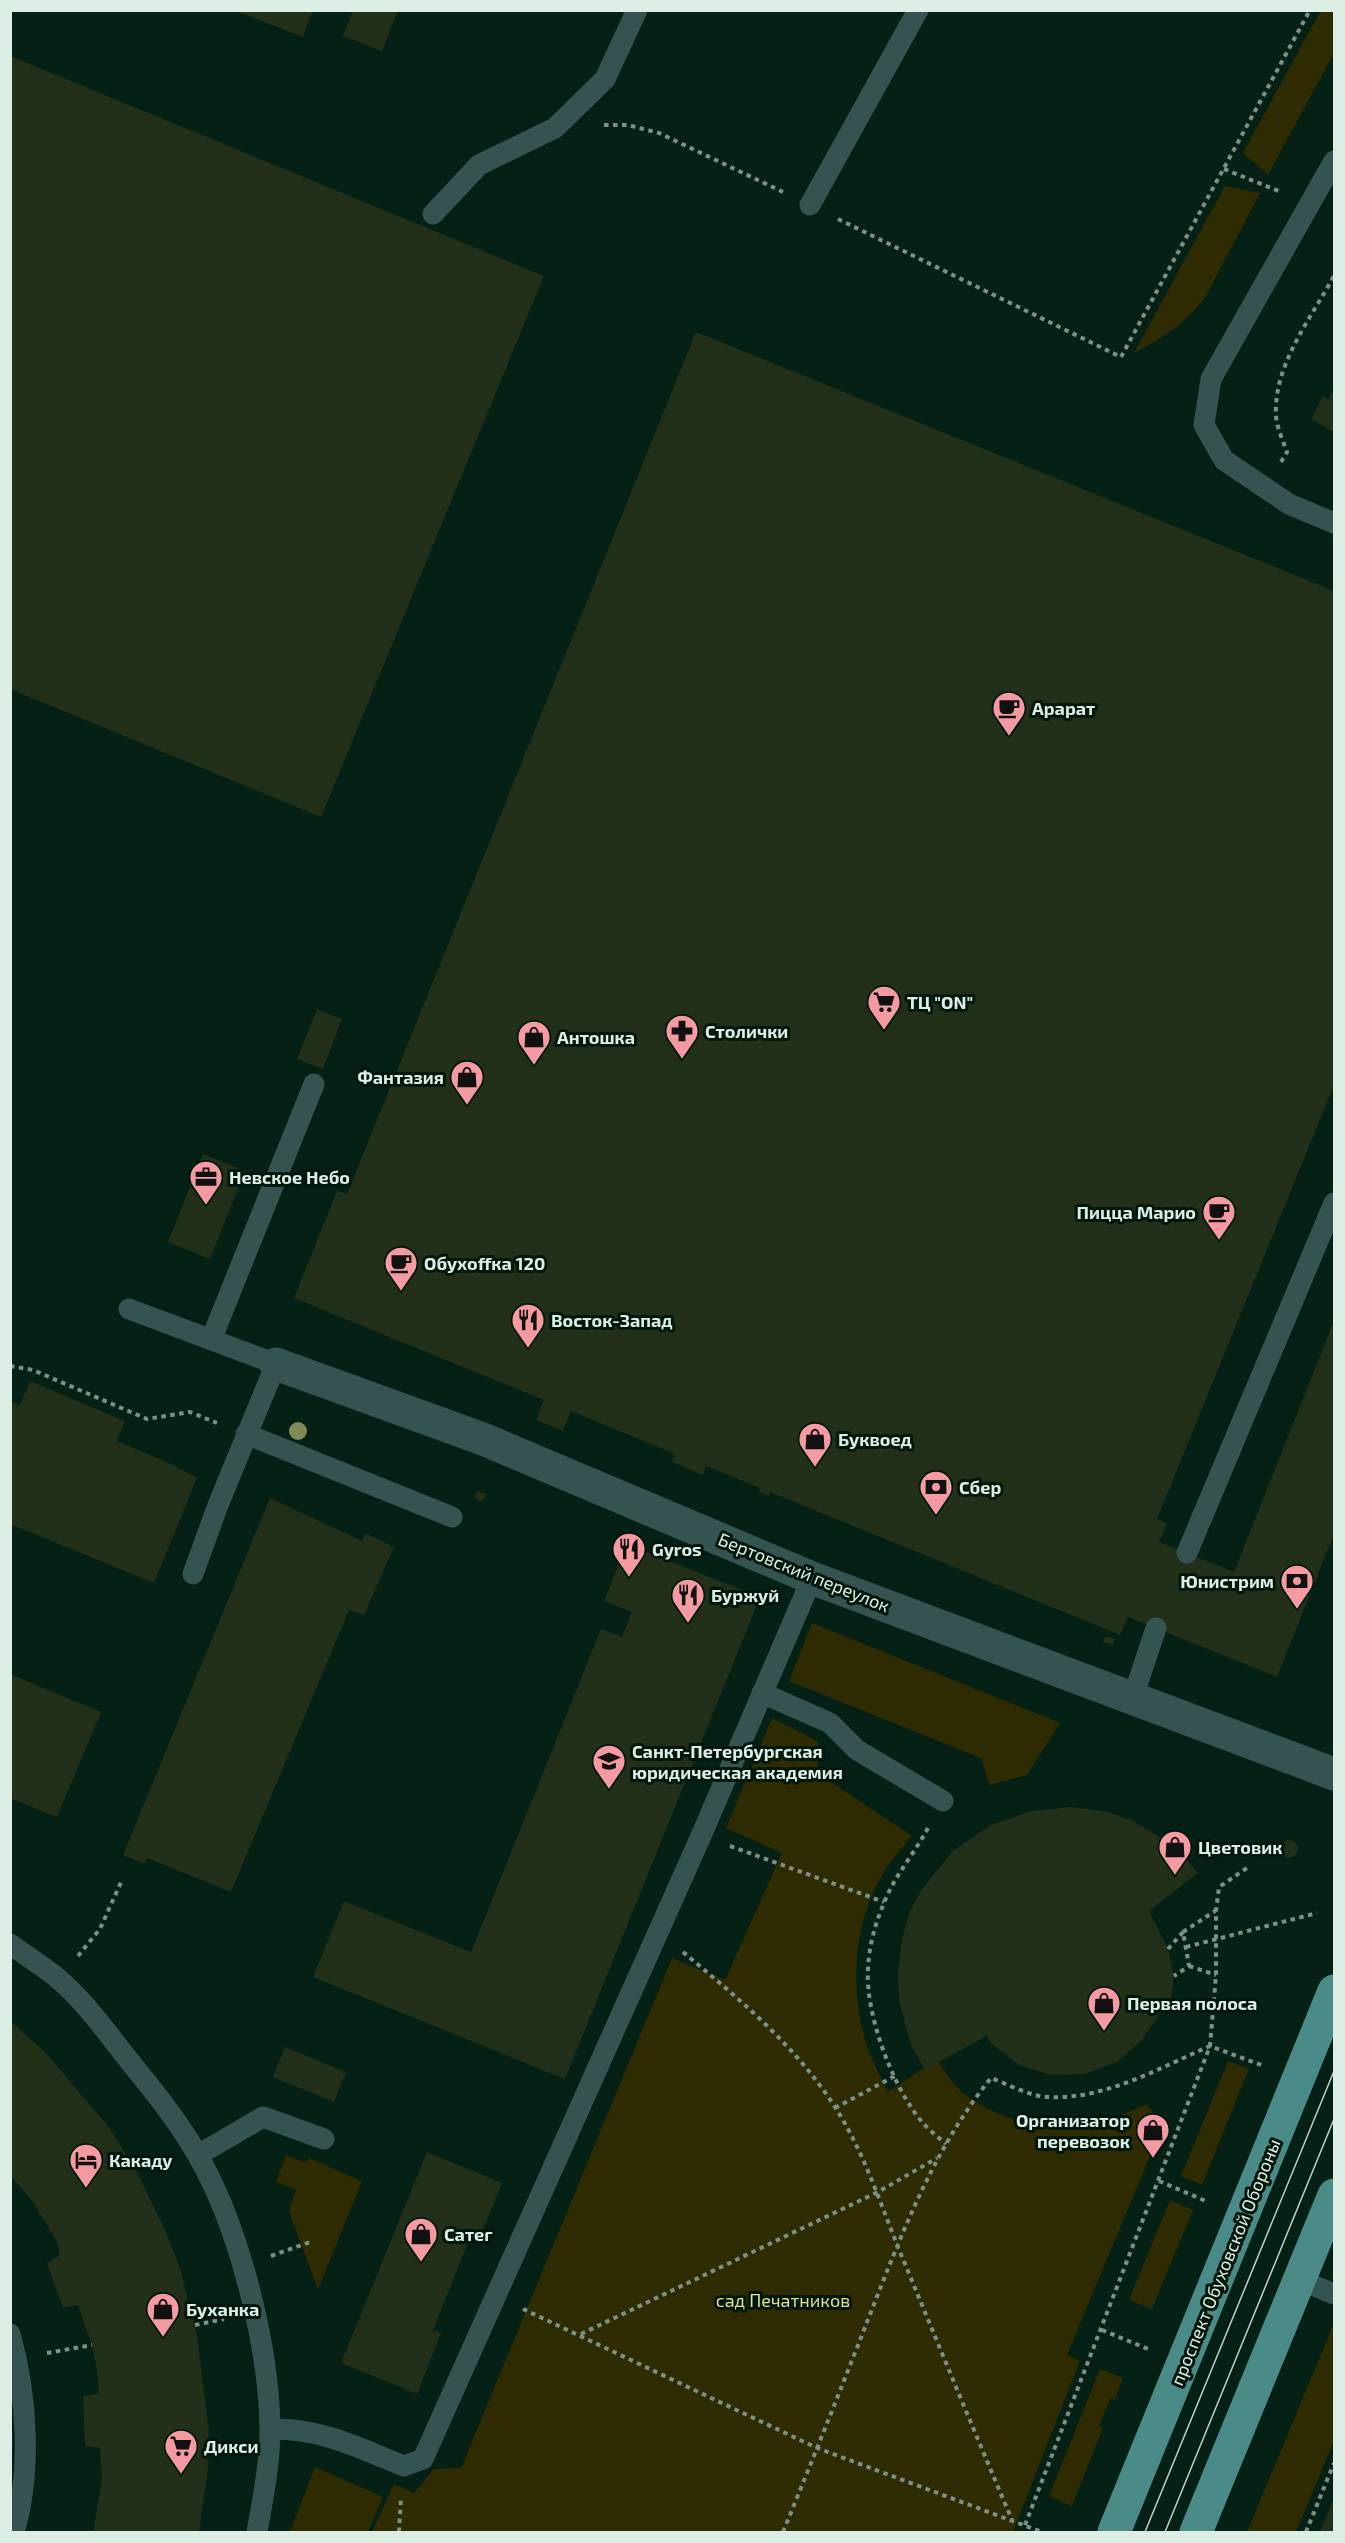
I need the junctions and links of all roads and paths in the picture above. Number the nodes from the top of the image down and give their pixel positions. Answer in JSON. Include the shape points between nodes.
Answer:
{"nodes":[{"id":1,"x":637,"y":10,"type":"edge"},
{"id":2,"x":918,"y":10,"type":"edge"},
{"id":3,"x":1310,"y":10,"type":"edge"},
{"id":4,"x":555,"y":128,"type":"junction"},
{"id":5,"x":1335,"y":161,"type":"edge"},
{"id":6,"x":810,"y":205,"type":"junction"},
{"id":7,"x":433,"y":214,"type":"dead end"},
{"id":8,"x":1335,"y":276,"type":"edge"},
{"id":9,"x":1265,"y":488,"type":"junction"},
{"id":10,"x":1335,"y":522,"type":"edge"},
{"id":11,"x":314,"y":1084,"type":"dead end"},
{"id":12,"x":1335,"y":1203,"type":"edge"},
{"id":13,"x":129,"y":1309,"type":"dead end"},
{"id":14,"x":211,"y":1340,"type":"junction"},
{"id":15,"x":276,"y":1364,"type":"junction"},
{"id":16,"x":10,"y":1366,"type":"edge"},
{"id":17,"x":246,"y":1434,"type":"junction"},
{"id":18,"x":452,"y":1517,"type":"dead end"},
{"id":19,"x":1187,"y":1553,"type":"dead end"},
{"id":20,"x":193,"y":1574,"type":"dead end"},
{"id":21,"x":812,"y":1578,"type":"junction"},
{"id":22,"x":1156,"y":1628,"type":"dead end"},
{"id":23,"x":762,"y":1693,"type":"junction"},
{"id":24,"x":1133,"y":1696,"type":"junction"},
{"id":25,"x":1335,"y":1774,"type":"edge"},
{"id":26,"x":943,"y":1801,"type":"joint"},
{"id":27,"x":701,"y":1836,"type":"junction"},
{"id":28,"x":1250,"y":1866,"type":"dead end"},
{"id":29,"x":122,"y":1880,"type":"dead end"},
{"id":30,"x":884,"y":1902,"type":"junction"},
{"id":31,"x":1216,"y":1911,"type":"junction"},
{"id":32,"x":1317,"y":1913,"type":"dead end"},
{"id":33,"x":658,"y":1932,"type":"junction"},
{"id":34,"x":1183,"y":1932,"type":"junction"},
{"id":35,"x":1217,"y":1939,"type":"junction"},
{"id":36,"x":10,"y":1944,"type":"edge"},
{"id":37,"x":1186,"y":1947,"type":"junction"},
{"id":38,"x":1168,"y":1949,"type":"dead end"},
{"id":39,"x":1189,"y":1966,"type":"junction"},
{"id":40,"x":1216,"y":1975,"type":"junction"},
{"id":41,"x":1174,"y":1976,"type":"dead end"},
{"id":42,"x":56,"y":1977,"type":"junction"},
{"id":43,"x":1335,"y":1991,"type":"edge"},
{"id":44,"x":1210,"y":2046,"type":"junction"},
{"id":45,"x":1265,"y":2066,"type":"dead end"},
{"id":46,"x":895,"y":2076,"type":"junction"},
{"id":47,"x":835,"y":2108,"type":"junction"},
{"id":48,"x":324,"y":2139,"type":"dead end"},
{"id":49,"x":946,"y":2144,"type":"junction"},
{"id":50,"x":198,"y":2155,"type":"junction"},
{"id":51,"x":937,"y":2158,"type":"junction"},
{"id":52,"x":1159,"y":2181,"type":"junction"},
{"id":53,"x":878,"y":2192,"type":"junction"},
{"id":54,"x":1335,"y":2195,"type":"edge"},
{"id":55,"x":1209,"y":2202,"type":"dead end"},
{"id":56,"x":310,"y":2242,"type":"dead end"},
{"id":57,"x":897,"y":2246,"type":"junction"},
{"id":58,"x":242,"y":2267,"type":"junction"},
{"id":59,"x":1300,"y":2280,"type":"junction"},
{"id":60,"x":1335,"y":2294,"type":"edge"},
{"id":61,"x":495,"y":2297,"type":"junction"},
{"id":62,"x":229,"y":2318,"type":"dead end"},
{"id":63,"x":195,"y":2325,"type":"dead end"},
{"id":64,"x":1102,"y":2330,"type":"junction"},
{"id":65,"x":10,"y":2334,"type":"edge"},
{"id":66,"x":580,"y":2334,"type":"junction"},
{"id":67,"x":92,"y":2345,"type":"dead end"},
{"id":68,"x":1148,"y":2349,"type":"dead end"},
{"id":69,"x":43,"y":2354,"type":"dead end"},
{"id":70,"x":270,"y":2429,"type":"junction"},
{"id":71,"x":17,"y":2439,"type":"edge"},
{"id":72,"x":817,"y":2448,"type":"junction"},
{"id":73,"x":1335,"y":2463,"type":"edge"},
{"id":74,"x":402,"y":2486,"type":"dead end"},
{"id":75,"x":1012,"y":2520,"type":"junction"},
{"id":76,"x":1025,"y":2525,"type":"junction"},
{"id":77,"x":14,"y":2532,"type":"edge"},
{"id":78,"x":257,"y":2532,"type":"edge"},
{"id":79,"x":399,"y":2532,"type":"edge"},
{"id":80,"x":783,"y":2532,"type":"edge"},
{"id":81,"x":1042,"y":2532,"type":"edge"},
{"id":82,"x":1114,"y":2532,"type":"edge"},
{"id":83,"x":1196,"y":2532,"type":"edge"},
{"id":84,"x":1306,"y":2532,"type":"edge"}],
"edges":[{"from":1,"to":4,"type":"lane","via":[[605,79]]},
{"from":2,"to":6,"type":"lane"},
{"from":3,"to":6,"type":"path","via":[[1121,357]]},
{"from":4,"to":6,"type":"path","via":[[628,125],[659,134]]},
{"from":4,"to":7,"type":"lane","via":[[479,165]]},
{"from":5,"to":9,"type":"lane","via":[[1211,380],[1204,425],[1224,460]]},
{"from":8,"to":9,"type":"path","via":[[1286,363],[1276,418],[1287,452]]},
{"from":9,"to":10,"type":"lane","via":[[1289,504]]},
{"from":11,"to":14,"type":"lane"},
{"from":12,"to":19,"type":"lane"},
{"from":13,"to":14,"type":"lane"},
{"from":14,"to":15,"type":"lane"},
{"from":15,"to":17,"type":"lane"},
{"from":15,"to":21,"type":"street","name":"Бертовский переулок","via":[[483,1440]]},
{"from":16,"to":17,"type":"path","via":[[33,1370],[147,1419],[190,1412]]},
{"from":17,"to":18,"type":"lane"},
{"from":17,"to":20,"type":"lane"},
{"from":21,"to":23,"type":"lane"},
{"from":21,"to":24,"type":"street","name":"Бертовский переулок"},
{"from":22,"to":24,"type":"lane"},
{"from":23,"to":26,"type":"lane","via":[[830,1723],[857,1750]]},
{"from":23,"to":27,"type":"lane"},
{"from":24,"to":25,"type":"street","name":"Бертовский переулок"},
{"from":26,"to":30,"type":"path","via":[[919,1845],[898,1872]]},
{"from":27,"to":30,"type":"path"},
{"from":27,"to":33,"type":"lane"},
{"from":28,"to":31,"type":"path","via":[[1219,1887]]},
{"from":29,"to":42,"type":"path","via":[[100,1929]]},
{"from":30,"to":46,"type":"path","via":[[872,1935],[867,1971],[873,2016],[883,2052]]},
{"from":31,"to":34,"type":"path"},
{"from":31,"to":35,"type":"path"},
{"from":32,"to":35,"type":"path"},
{"from":33,"to":47,"type":"path","via":[[746,2005],[790,2048]]},
{"from":33,"to":61,"type":"lane"},
{"from":34,"to":37,"type":"path"},
{"from":34,"to":38,"type":"path"},
{"from":35,"to":37,"type":"path"},
{"from":35,"to":40,"type":"path"},
{"from":36,"to":42,"type":"lane"},
{"from":37,"to":39,"type":"path"},
{"from":39,"to":40,"type":"path"},
{"from":39,"to":41,"type":"path"},
{"from":40,"to":44,"type":"path"},
{"from":42,"to":50,"type":"lane","via":[[101,2024],[171,2113]]},
{"from":43,"to":82,"type":"main road","name":"проспект Обуховской Обороны"},
{"from":44,"to":45,"type":"path"},
{"from":44,"to":49,"type":"path","via":[[1088,2095],[1046,2097],[991,2078]]},
{"from":44,"to":52,"type":"path"},
{"from":46,"to":47,"type":"path"},
{"from":46,"to":49,"type":"path","via":[[922,2122]]},
{"from":47,"to":53,"type":"path"},
{"from":48,"to":50,"type":"lane","via":[[262,2117]]},
{"from":49,"to":51,"type":"path"},
{"from":50,"to":58,"type":"lane","via":[[223,2210]]},
{"from":51,"to":53,"type":"path"},
{"from":51,"to":57,"type":"path"},
{"from":52,"to":55,"type":"path"},
{"from":52,"to":64,"type":"path"},
{"from":53,"to":57,"type":"path"},
{"from":53,"to":66,"type":"path"},
{"from":54,"to":59,"type":"main road"},
{"from":56,"to":58,"type":"path"},
{"from":57,"to":72,"type":"path"},
{"from":57,"to":75,"type":"path"},
{"from":58,"to":70,"type":"lane","via":[[265,2361]]},
{"from":59,"to":60,"type":"lane"},
{"from":59,"to":83,"type":"main road"},
{"from":61,"to":66,"type":"path"},
{"from":61,"to":70,"type":"lane","via":[[423,2459],[404,2466],[325,2435]]},
{"from":62,"to":63,"type":"path"},
{"from":64,"to":68,"type":"path"},
{"from":64,"to":76,"type":"path"},
{"from":65,"to":71,"type":"lane","via":[[19,2366]]},
{"from":66,"to":72,"type":"path"},
{"from":67,"to":69,"type":"path"},
{"from":70,"to":78,"type":"lane"},
{"from":71,"to":77,"type":"lane","via":[[20,2515]]},
{"from":72,"to":75,"type":"path"},
{"from":72,"to":80,"type":"path"},
{"from":73,"to":84,"type":"path"},
{"from":74,"to":79,"type":"path"},
{"from":75,"to":76,"type":"path"},
{"from":76,"to":81,"type":"path"}]}
